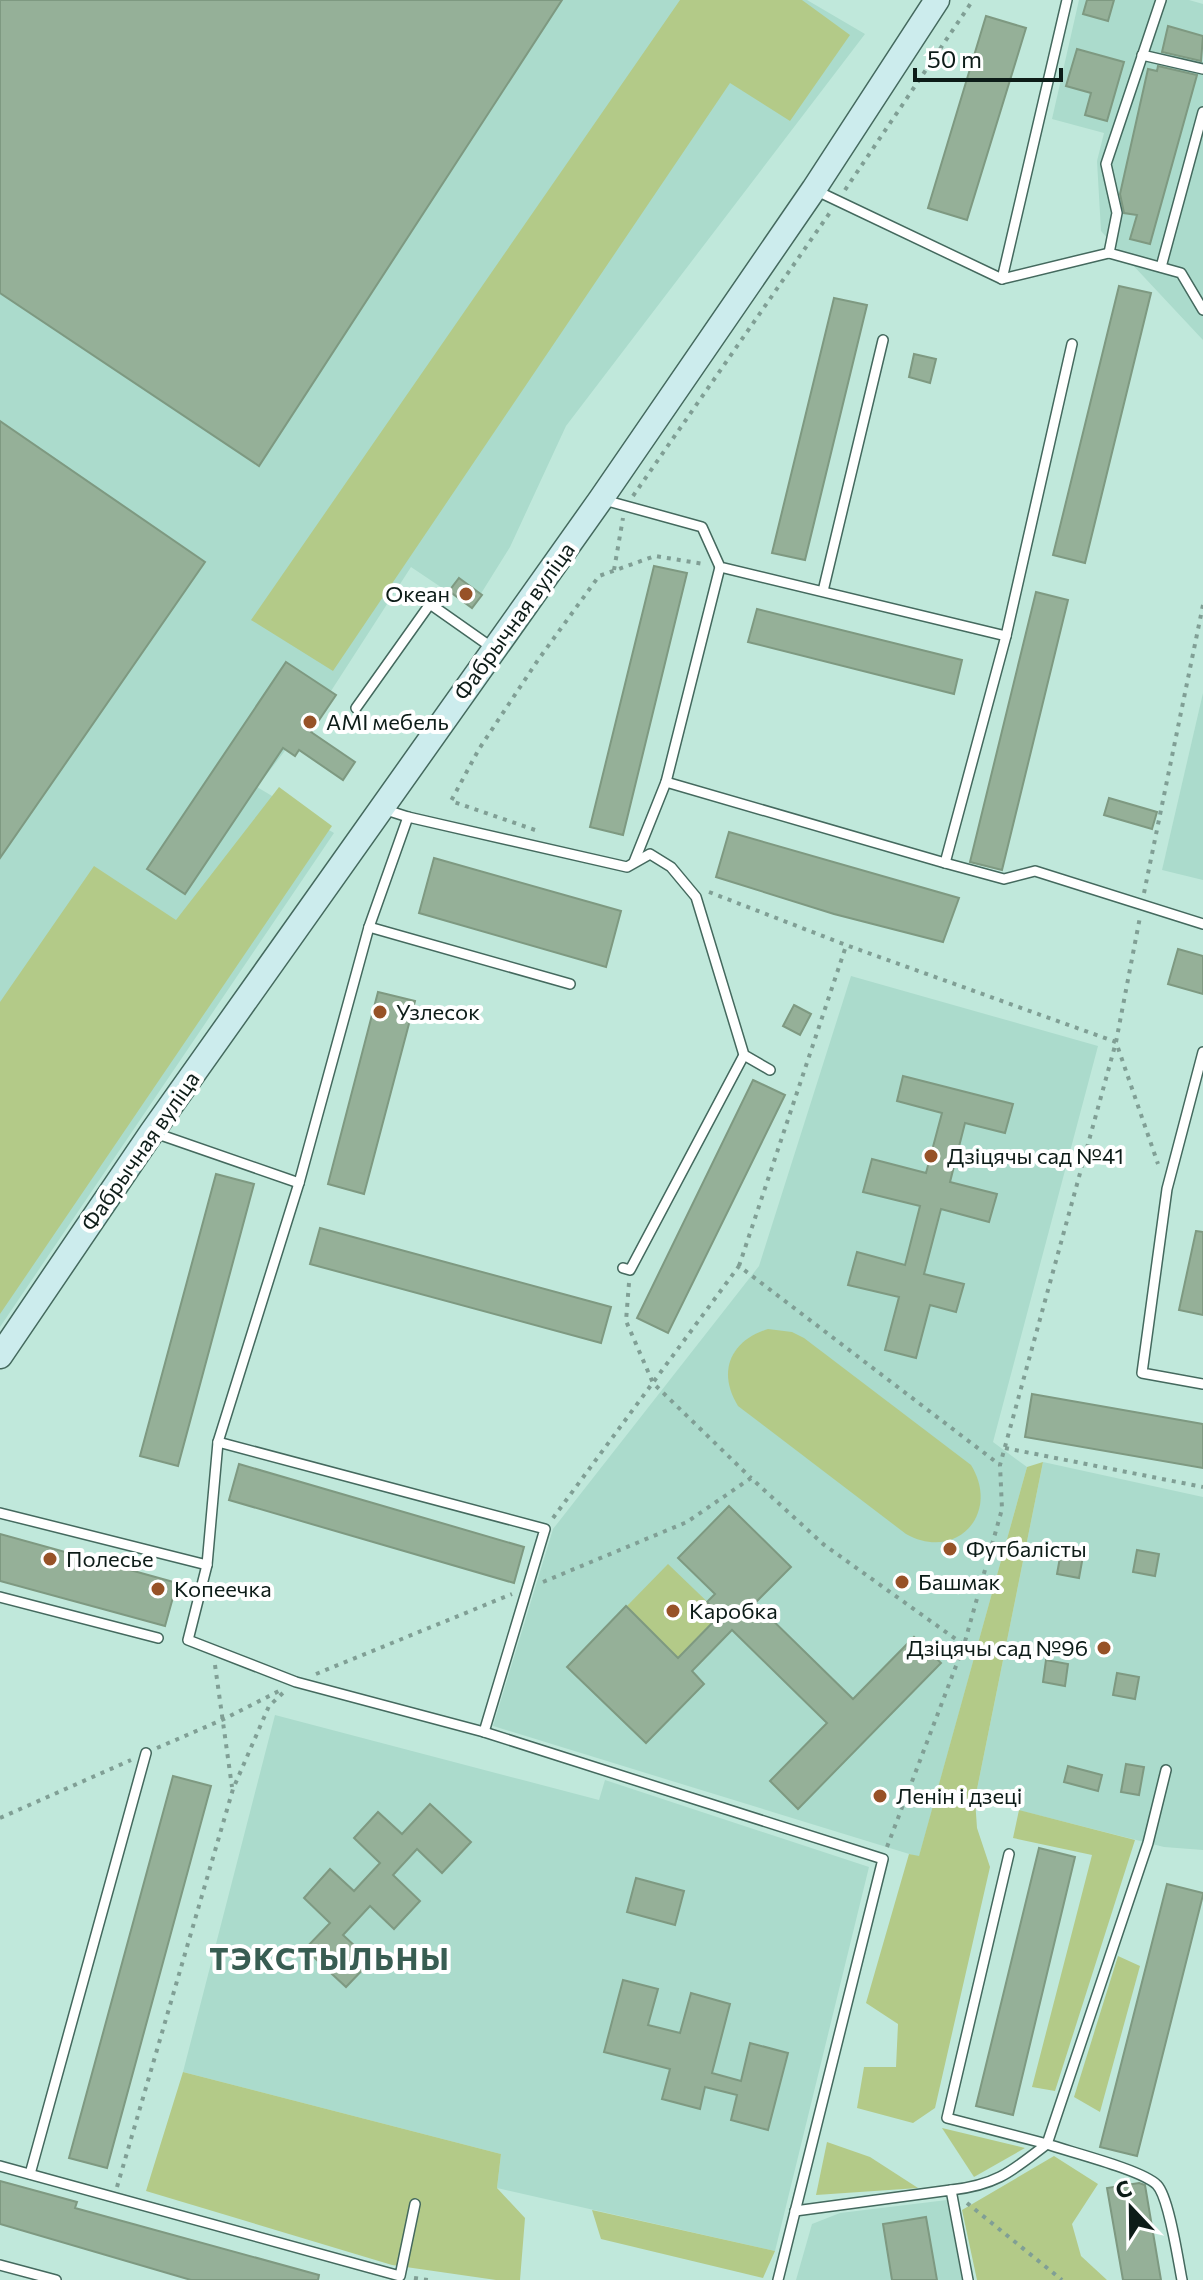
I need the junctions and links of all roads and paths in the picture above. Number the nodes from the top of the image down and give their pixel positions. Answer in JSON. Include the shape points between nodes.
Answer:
{"nodes":[{"id":1,"x":937,"y":0,"type":"edge"},
{"id":2,"x":973,"y":0,"type":"edge"},
{"id":3,"x":1067,"y":0,"type":"edge"},
{"id":4,"x":1161,"y":0,"type":"edge"},
{"id":5,"x":1142,"y":55,"type":"junction"},
{"id":6,"x":1203,"y":69,"type":"edge"},
{"id":7,"x":1203,"y":112,"type":"edge"},
{"id":8,"x":814,"y":189,"type":"junction"},
{"id":9,"x":838,"y":201,"type":"junction"},
{"id":10,"x":1109,"y":253,"type":"junction"},
{"id":11,"x":1161,"y":267,"type":"junction"},
{"id":12,"x":1002,"y":279,"type":"junction"},
{"id":13,"x":1203,"y":309,"type":"edge"},
{"id":14,"x":883,"y":340,"type":"dead end"},
{"id":15,"x":1072,"y":344,"type":"dead end"},
{"id":16,"x":601,"y":499,"type":"junction"},
{"id":17,"x":626,"y":506,"type":"junction"},
{"id":18,"x":720,"y":567,"type":"junction"},
{"id":19,"x":614,"y":570,"type":"junction"},
{"id":20,"x":823,"y":591,"type":"junction"},
{"id":21,"x":1203,"y":605,"type":"edge"},
{"id":22,"x":1006,"y":636,"type":"junction"},
{"id":23,"x":494,"y":649,"type":"junction"},
{"id":24,"x":356,"y":708,"type":"dead end"},
{"id":25,"x":666,"y":782,"type":"junction"},
{"id":26,"x":380,"y":808,"type":"junction"},
{"id":27,"x":408,"y":817,"type":"junction"},
{"id":28,"x":535,"y":830,"type":"dead end"},
{"id":29,"x":945,"y":863,"type":"junction"},
{"id":30,"x":633,"y":864,"type":"junction"},
{"id":31,"x":684,"y":882,"type":"junction"},
{"id":32,"x":1142,"y":906,"type":"junction"},
{"id":33,"x":1203,"y":924,"type":"edge"},
{"id":34,"x":369,"y":927,"type":"junction"},
{"id":35,"x":846,"y":945,"type":"junction"},
{"id":36,"x":570,"y":984,"type":"dead end"},
{"id":37,"x":1116,"y":1042,"type":"junction"},
{"id":38,"x":1203,"y":1052,"type":"edge"},
{"id":39,"x":744,"y":1055,"type":"junction"},
{"id":40,"x":770,"y":1070,"type":"dead end"},
{"id":41,"x":152,"y":1132,"type":"junction"},
{"id":42,"x":299,"y":1183,"type":"junction"},
{"id":43,"x":1167,"y":1189,"type":"junction"},
{"id":44,"x":739,"y":1266,"type":"junction"},
{"id":45,"x":626,"y":1269,"type":"joint"},
{"id":46,"x":0,"y":1356,"type":"edge"},
{"id":47,"x":653,"y":1383,"type":"junction"},
{"id":48,"x":1203,"y":1384,"type":"edge"},
{"id":49,"x":218,"y":1442,"type":"junction"},
{"id":50,"x":1005,"y":1448,"type":"junction"},
{"id":51,"x":1000,"y":1465,"type":"junction"},
{"id":52,"x":751,"y":1478,"type":"junction"},
{"id":53,"x":1203,"y":1487,"type":"edge"},
{"id":54,"x":0,"y":1513,"type":"edge"},
{"id":55,"x":545,"y":1529,"type":"junction"},
{"id":56,"x":207,"y":1565,"type":"junction"},
{"id":57,"x":527,"y":1589,"type":"junction"},
{"id":58,"x":0,"y":1597,"type":"edge"},
{"id":59,"x":158,"y":1638,"type":"dead end"},
{"id":60,"x":964,"y":1645,"type":"junction"},
{"id":61,"x":213,"y":1650,"type":"junction"},
{"id":62,"x":296,"y":1682,"type":"junction"},
{"id":63,"x":224,"y":1719,"type":"junction"},
{"id":64,"x":484,"y":1732,"type":"junction"},
{"id":65,"x":146,"y":1753,"type":"junction"},
{"id":66,"x":1166,"y":1770,"type":"dead end"},
{"id":67,"x":233,"y":1789,"type":"junction"},
{"id":68,"x":0,"y":1818,"type":"edge"},
{"id":69,"x":1009,"y":1854,"type":"dead end"},
{"id":70,"x":883,"y":1859,"type":"junction"},
{"id":71,"x":1047,"y":2144,"type":"junction"},
{"id":72,"x":0,"y":2166,"type":"edge"},
{"id":73,"x":30,"y":2174,"type":"junction"},
{"id":74,"x":951,"y":2190,"type":"junction"},
{"id":75,"x":114,"y":2197,"type":"junction"},
{"id":76,"x":415,"y":2204,"type":"dead end"},
{"id":77,"x":795,"y":2211,"type":"junction"},
{"id":78,"x":0,"y":2265,"type":"edge"},
{"id":79,"x":56,"y":2280,"type":"edge"},
{"id":80,"x":778,"y":2280,"type":"edge"},
{"id":81,"x":968,"y":2280,"type":"edge"},
{"id":82,"x":1062,"y":2280,"type":"edge"},
{"id":83,"x":1182,"y":2280,"type":"edge"}],
"edges":[{"from":1,"to":8,"type":"main road","name":"Фабрычная вуліца"},
{"from":2,"to":9,"type":"path"},
{"from":3,"to":12,"type":"lane"},
{"from":4,"to":5,"type":"lane"},
{"from":5,"to":6,"type":"lane"},
{"from":5,"to":10,"type":"lane","via":[[1106,164],[1117,213]]},
{"from":7,"to":11,"type":"lane"},
{"from":8,"to":9,"type":"lane"},
{"from":8,"to":16,"type":"main road","name":"Фабрычная вуліца"},
{"from":9,"to":12,"type":"lane"},
{"from":9,"to":17,"type":"path"},
{"from":10,"to":11,"type":"lane"},
{"from":10,"to":12,"type":"lane"},
{"from":11,"to":13,"type":"lane","via":[[1181,273]]},
{"from":14,"to":20,"type":"lane"},
{"from":15,"to":22,"type":"lane"},
{"from":16,"to":17,"type":"lane"},
{"from":16,"to":23,"type":"main road","name":"Фабрычная вуліца"},
{"from":17,"to":18,"type":"lane","via":[[702,527]]},
{"from":17,"to":19,"type":"path"},
{"from":18,"to":19,"type":"path","via":[[655,556]]},
{"from":18,"to":20,"type":"lane"},
{"from":18,"to":25,"type":"lane"},
{"from":19,"to":28,"type":"path","via":[[599,576],[538,660],[451,801]]},
{"from":20,"to":22,"type":"lane"},
{"from":21,"to":32,"type":"path"},
{"from":22,"to":29,"type":"lane"},
{"from":23,"to":24,"type":"lane","via":[[430,604]]},
{"from":23,"to":26,"type":"main road","name":"Фабрычная вуліца"},
{"from":25,"to":29,"type":"lane"},
{"from":25,"to":30,"type":"lane"},
{"from":26,"to":27,"type":"lane"},
{"from":26,"to":41,"type":"main road","name":"Фабрычная вуліца"},
{"from":27,"to":30,"type":"lane","via":[[627,867]]},
{"from":27,"to":34,"type":"lane"},
{"from":29,"to":32,"type":"lane","via":[[1004,879],[1035,871]]},
{"from":30,"to":31,"type":"lane","via":[[650,854]]},
{"from":31,"to":35,"type":"path"},
{"from":31,"to":39,"type":"lane","via":[[696,897]]},
{"from":32,"to":33,"type":"lane"},
{"from":32,"to":37,"type":"path"},
{"from":34,"to":36,"type":"lane"},
{"from":34,"to":42,"type":"lane"},
{"from":35,"to":37,"type":"path"},
{"from":35,"to":44,"type":"path"},
{"from":37,"to":43,"type":"path"},
{"from":37,"to":50,"type":"path"},
{"from":38,"to":43,"type":"lane"},
{"from":39,"to":40,"type":"lane"},
{"from":39,"to":45,"type":"lane"},
{"from":41,"to":42,"type":"lane"},
{"from":41,"to":46,"type":"main road","name":"Фабрычная вуліца"},
{"from":42,"to":49,"type":"lane"},
{"from":43,"to":48,"type":"lane","via":[[1142,1373]]},
{"from":44,"to":47,"type":"path"},
{"from":44,"to":51,"type":"path"},
{"from":45,"to":47,"type":"path","via":[[626,1321]]},
{"from":47,"to":52,"type":"path"},
{"from":47,"to":55,"type":"path"},
{"from":49,"to":55,"type":"lane"},
{"from":49,"to":56,"type":"lane"},
{"from":50,"to":51,"type":"path"},
{"from":50,"to":53,"type":"path"},
{"from":51,"to":60,"type":"path","via":[[1002,1509]]},
{"from":52,"to":57,"type":"path","via":[[687,1522]]},
{"from":52,"to":60,"type":"path","via":[[823,1544]]},
{"from":54,"to":56,"type":"lane"},
{"from":55,"to":57,"type":"lane"},
{"from":56,"to":61,"type":"lane","via":[[188,1640]]},
{"from":57,"to":62,"type":"path"},
{"from":57,"to":64,"type":"lane"},
{"from":58,"to":59,"type":"lane"},
{"from":60,"to":70,"type":"path"},
{"from":61,"to":62,"type":"lane"},
{"from":61,"to":63,"type":"path"},
{"from":62,"to":63,"type":"path"},
{"from":62,"to":64,"type":"lane"},
{"from":62,"to":67,"type":"path","via":[[269,1706]]},
{"from":63,"to":65,"type":"path"},
{"from":63,"to":67,"type":"path"},
{"from":64,"to":70,"type":"lane"},
{"from":65,"to":68,"type":"path"},
{"from":65,"to":73,"type":"lane"},
{"from":66,"to":71,"type":"lane","via":[[1148,1843]]},
{"from":67,"to":75,"type":"path"},
{"from":69,"to":71,"type":"lane","via":[[947,2118]]},
{"from":70,"to":77,"type":"lane"},
{"from":71,"to":74,"type":"lane","via":[[1005,2176]]},
{"from":71,"to":83,"type":"lane","via":[[1138,2173],[1158,2185]]},
{"from":72,"to":73,"type":"lane"},
{"from":73,"to":75,"type":"lane"},
{"from":74,"to":77,"type":"lane"},
{"from":74,"to":81,"type":"lane"},
{"from":74,"to":82,"type":"path"},
{"from":75,"to":76,"type":"lane","via":[[400,2276]]},
{"from":77,"to":80,"type":"lane"},
{"from":78,"to":79,"type":"lane"}]}
